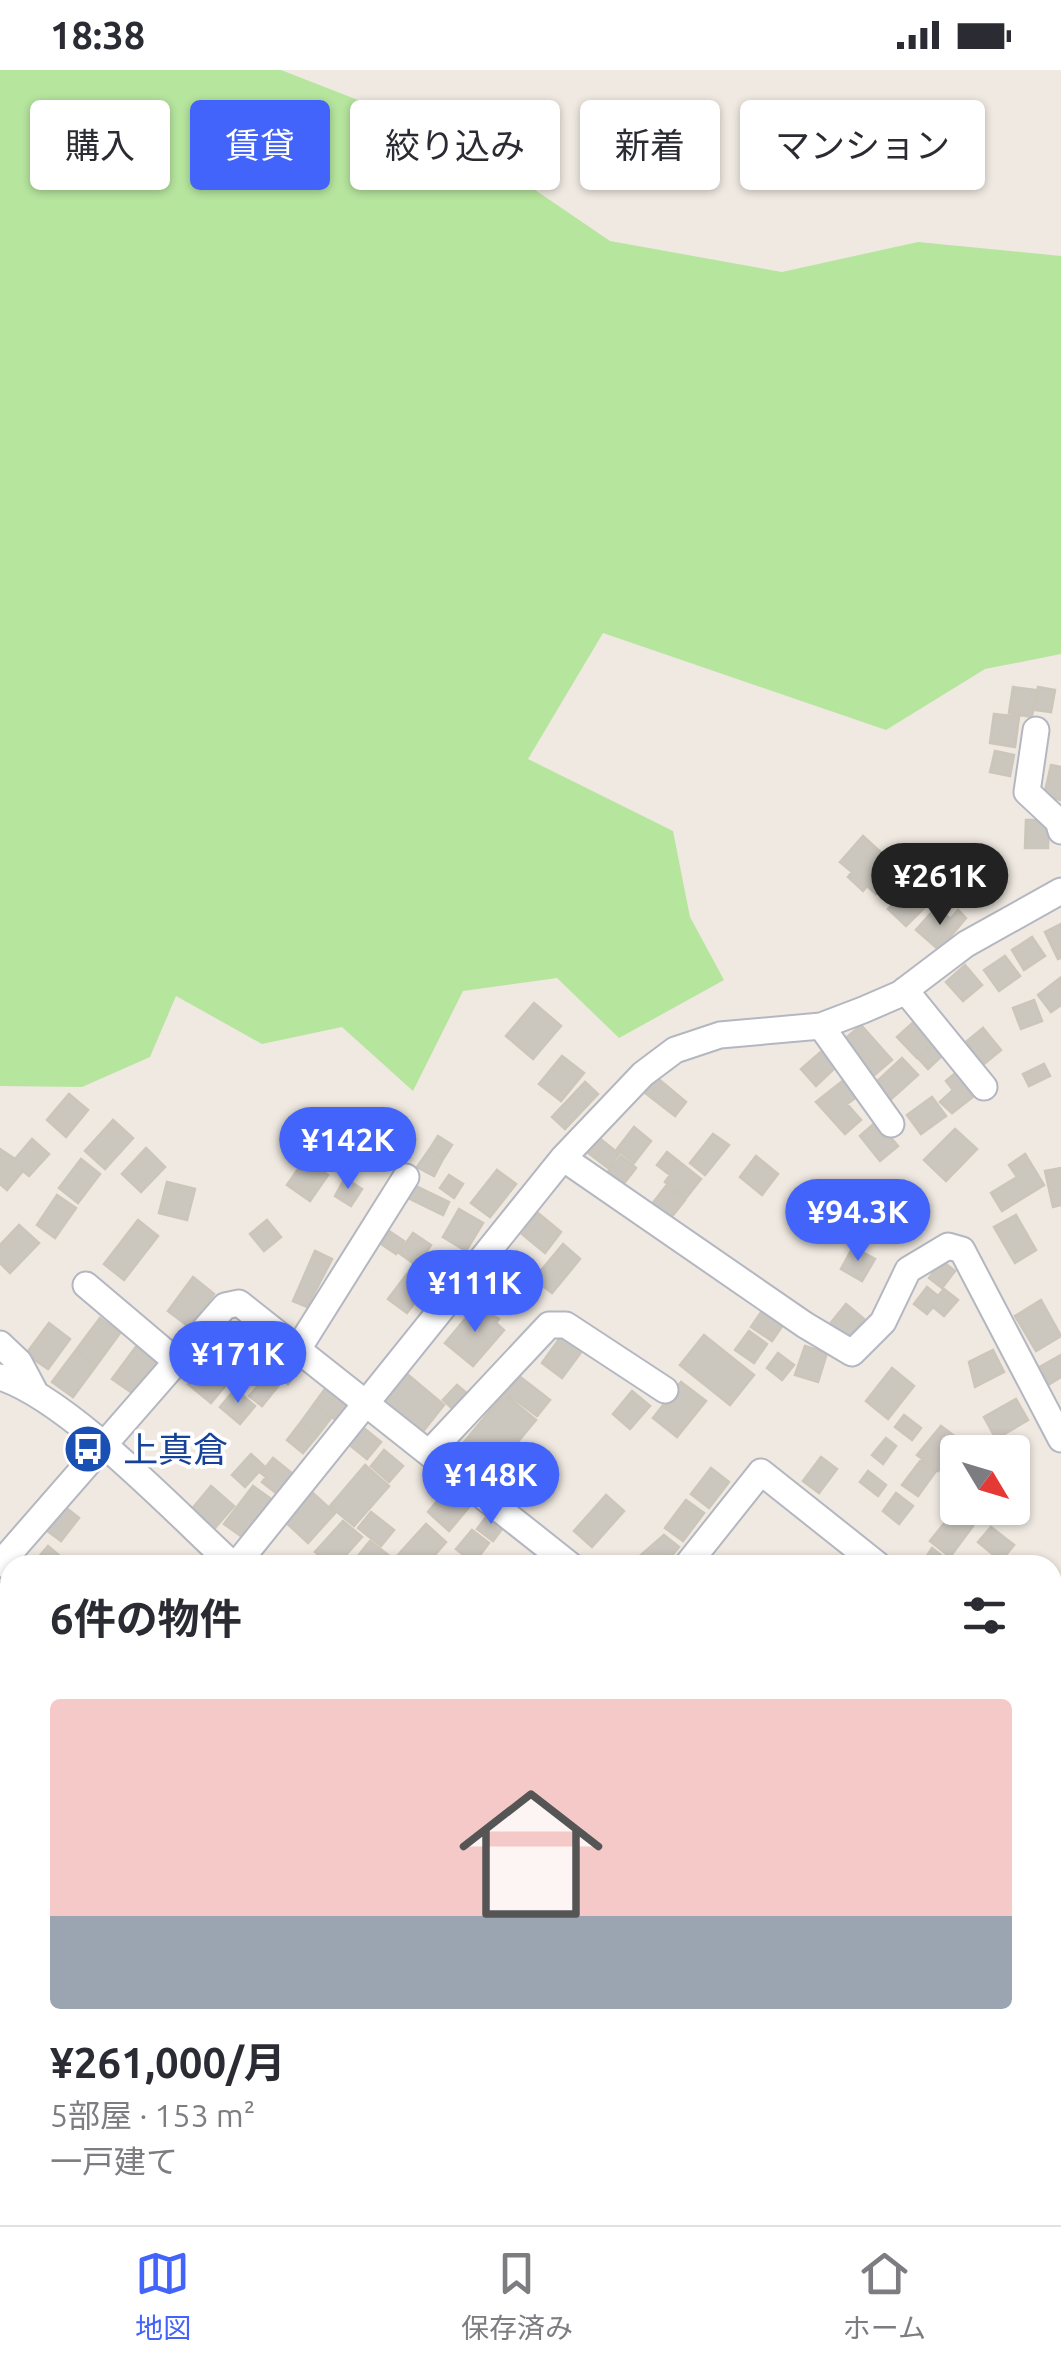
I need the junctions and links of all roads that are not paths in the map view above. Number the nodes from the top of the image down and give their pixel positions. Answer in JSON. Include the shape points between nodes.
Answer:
{"nodes":[{"id":1,"x":1036,"y":730,"type":"dead end"},
{"id":2,"x":1061,"y":831,"type":"edge"},
{"id":3,"x":1061,"y":891,"type":"edge"},
{"id":4,"x":905,"y":990,"type":"junction"},
{"id":5,"x":821,"y":1026,"type":"junction"},
{"id":6,"x":984,"y":1087,"type":"dead end"},
{"id":7,"x":891,"y":1124,"type":"dead end"},
{"id":8,"x":563,"y":1158,"type":"junction"},
{"id":9,"x":406,"y":1177,"type":"dead end"},
{"id":10,"x":86,"y":1284,"type":"dead end"},
{"id":11,"x":0,"y":1344,"type":"edge"},
{"id":12,"x":298,"y":1349,"type":"junction"},
{"id":13,"x":177,"y":1362,"type":"junction"},
{"id":14,"x":0,"y":1378,"type":"edge"},
{"id":15,"x":665,"y":1390,"type":"dead end"},
{"id":16,"x":36,"y":1394,"type":"junction"},
{"id":17,"x":1051,"y":1395,"type":"edge"},
{"id":18,"x":365,"y":1400,"type":"junction"},
{"id":19,"x":1061,"y":1438,"type":"edge"},
{"id":20,"x":103,"y":1448,"type":"junction"},
{"id":21,"x":430,"y":1452,"type":"junction"},
{"id":22,"x":8,"y":1555,"type":"edge"},
{"id":23,"x":224,"y":1555,"type":"edge"},
{"id":24,"x":243,"y":1555,"type":"edge"},
{"id":25,"x":558,"y":1555,"type":"edge"},
{"id":26,"x":695,"y":1555,"type":"edge"},
{"id":27,"x":865,"y":1555,"type":"edge"}],
"edges":[{"from":1,"to":2,"type":"street","via":[[1027,792]]},
{"from":3,"to":4,"type":"street","via":[[966,944]]},
{"from":4,"to":5,"type":"street"},
{"from":4,"to":6,"type":"street"},
{"from":5,"to":7,"type":"street"},
{"from":5,"to":8,"type":"street","via":[[720,1035],[675,1050]]},
{"from":8,"to":17,"type":"street","via":[[852,1353],[883,1322],[908,1270],[948,1246],[962,1250]]},
{"from":8,"to":18,"type":"street"},
{"from":9,"to":12,"type":"street"},
{"from":10,"to":13,"type":"street"},
{"from":11,"to":16,"type":"street"},
{"from":12,"to":13,"type":"street","via":[[239,1303],[225,1306]]},
{"from":12,"to":18,"type":"street"},
{"from":13,"to":20,"type":"street"},
{"from":14,"to":16,"type":"street"},
{"from":15,"to":21,"type":"street","via":[[566,1325],[549,1325]]},
{"from":16,"to":20,"type":"street"},
{"from":17,"to":19,"type":"street"},
{"from":18,"to":21,"type":"street"},
{"from":18,"to":24,"type":"street"},
{"from":20,"to":22,"type":"street"},
{"from":20,"to":23,"type":"street"},
{"from":21,"to":25,"type":"street"},
{"from":26,"to":27,"type":"street","via":[[761,1472]]}]}
